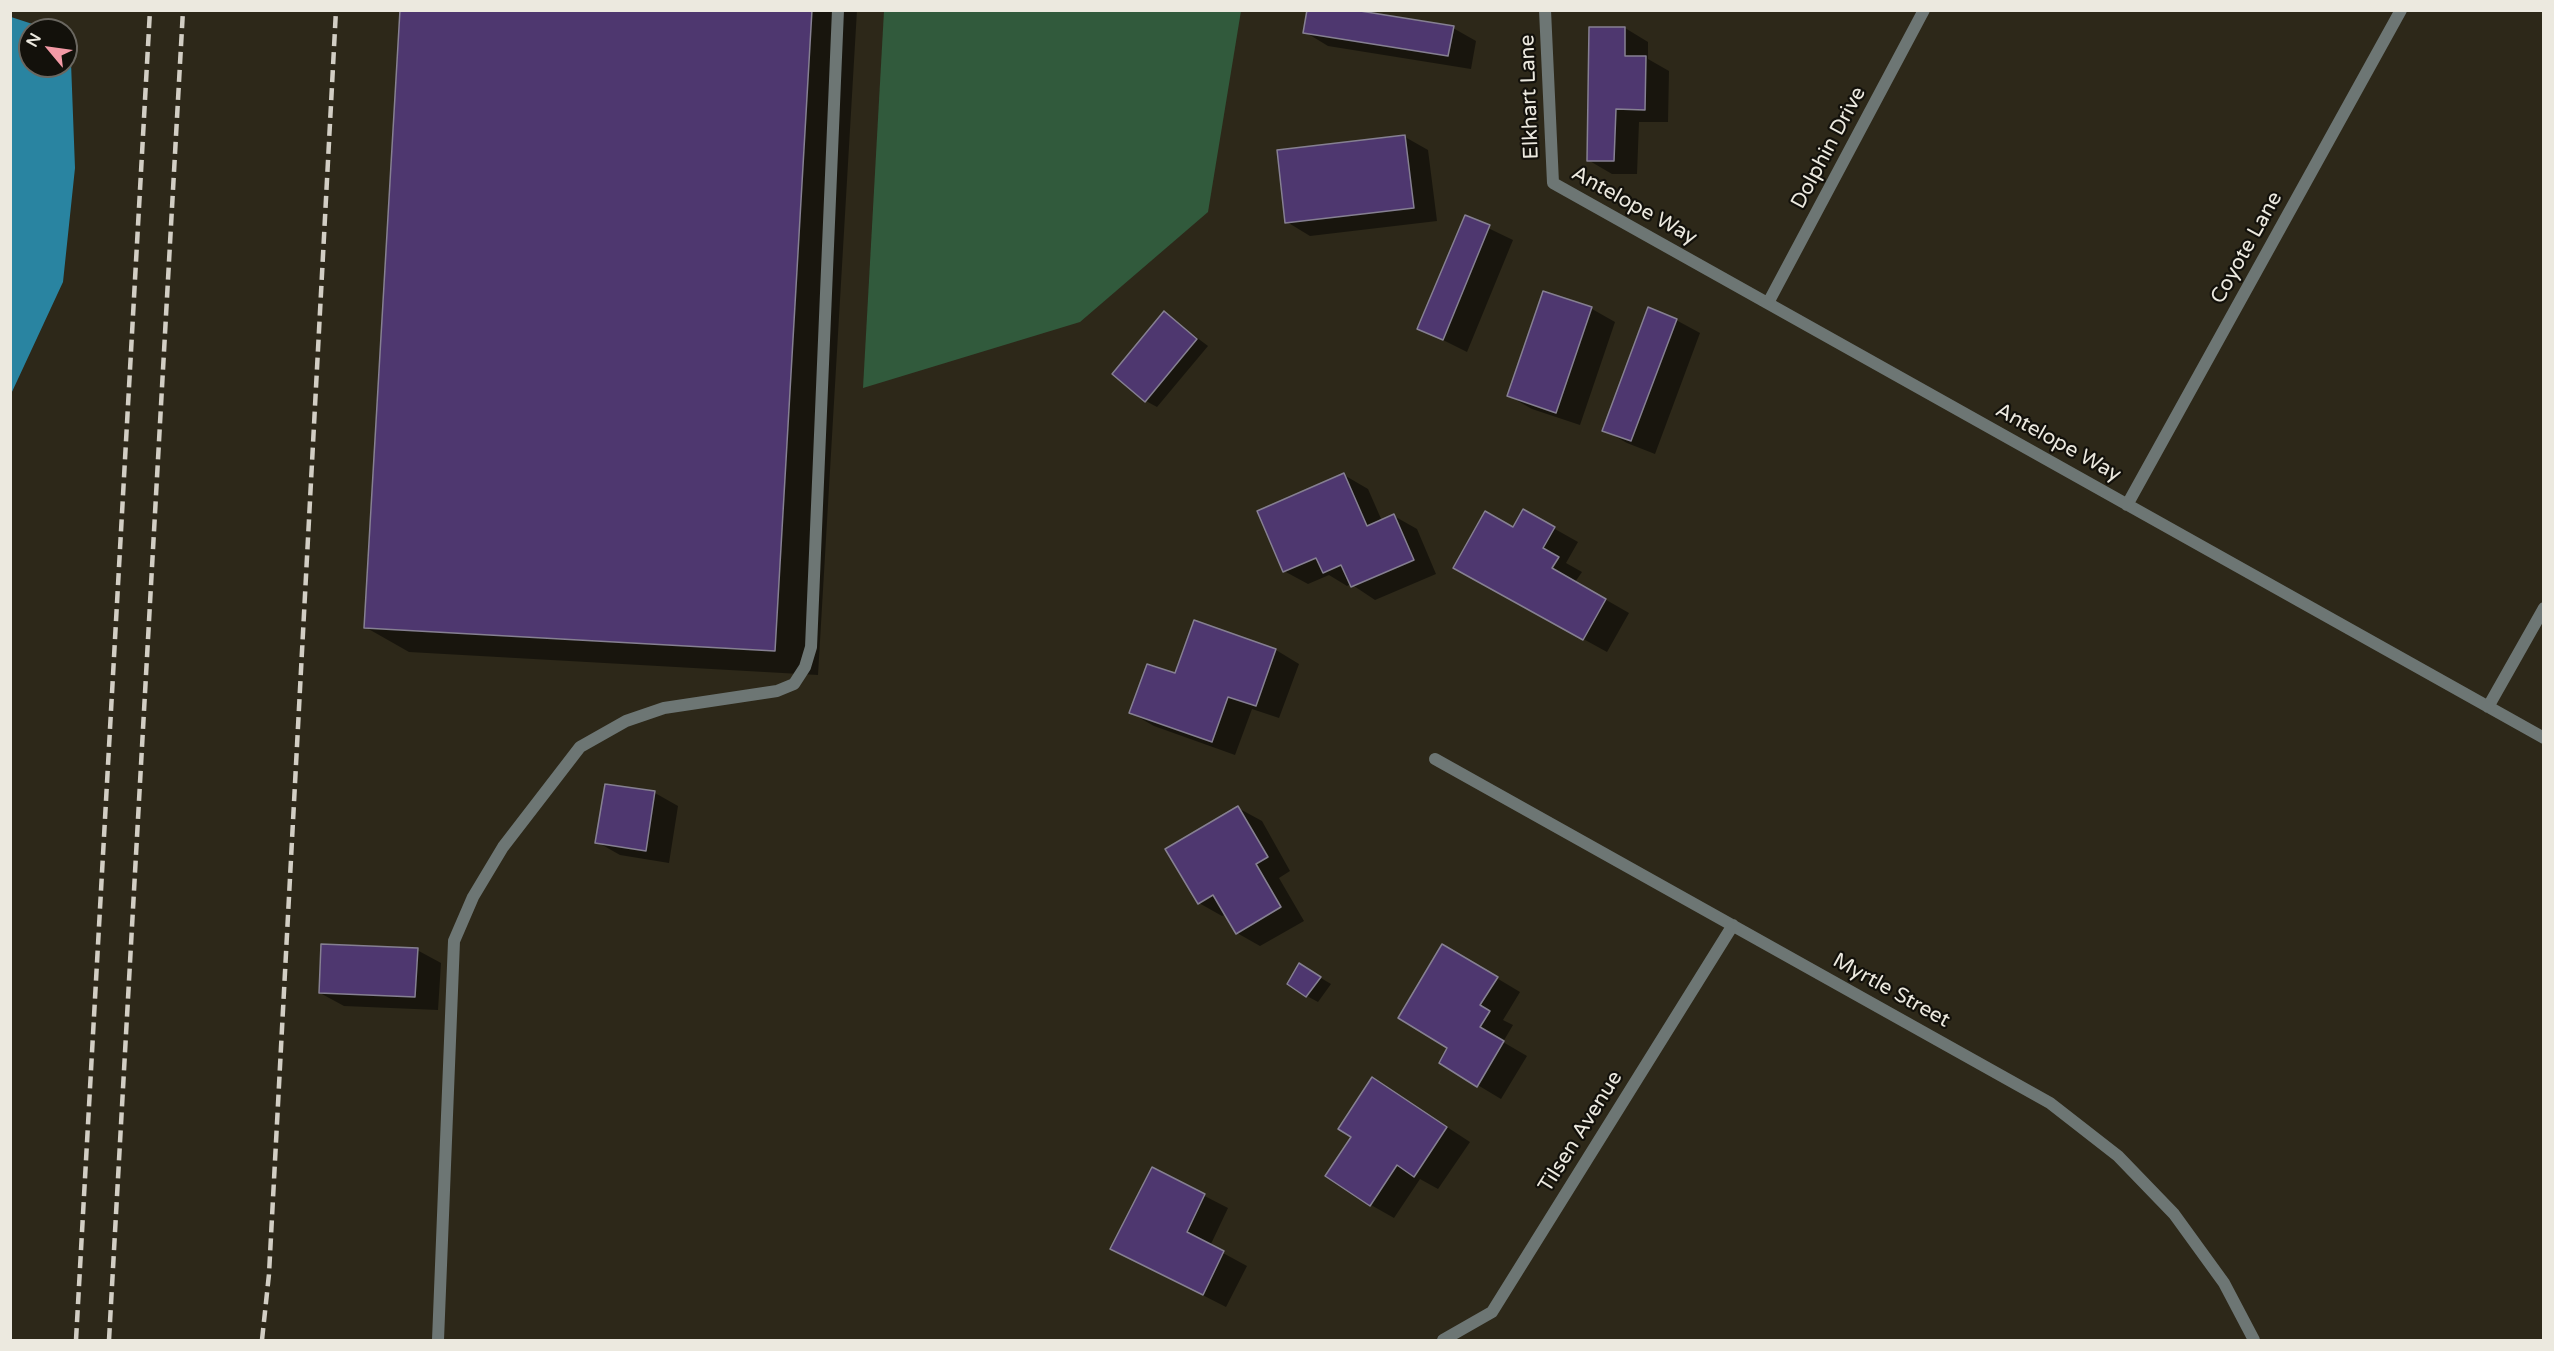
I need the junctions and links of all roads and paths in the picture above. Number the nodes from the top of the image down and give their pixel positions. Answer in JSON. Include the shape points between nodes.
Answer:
{"nodes":[{"id":1,"x":838,"y":10,"type":"edge"},
{"id":2,"x":1545,"y":10,"type":"edge"},
{"id":3,"x":1924,"y":10,"type":"edge"},
{"id":4,"x":2401,"y":10,"type":"edge"},
{"id":5,"x":1553,"y":183,"type":"joint"},
{"id":6,"x":1768,"y":303,"type":"junction"},
{"id":7,"x":2127,"y":505,"type":"junction"},
{"id":8,"x":2544,"y":608,"type":"edge"},
{"id":9,"x":2488,"y":707,"type":"junction"},
{"id":10,"x":2544,"y":738,"type":"edge"},
{"id":11,"x":1435,"y":759,"type":"dead end"},
{"id":12,"x":1733,"y":925,"type":"junction"},
{"id":13,"x":438,"y":1341,"type":"edge"},
{"id":14,"x":1443,"y":1341,"type":"edge"},
{"id":15,"x":2254,"y":1341,"type":"edge"}],
"edges":[{"from":1,"to":13,"type":"street","via":[[812,647],[794,684],[777,691],[664,708],[626,721],[580,747],[503,847],[473,897],[454,941]]},
{"from":2,"to":5,"type":"street","name":"Elkhart Lane"},
{"from":3,"to":6,"type":"street","name":"Dolphin Drive"},
{"from":4,"to":7,"type":"street","name":"Coyote Lane"},
{"from":5,"to":6,"type":"street","name":"Antelope Way"},
{"from":6,"to":7,"type":"street","name":"Antelope Way"},
{"from":7,"to":9,"type":"street","name":"Antelope Way"},
{"from":8,"to":9,"type":"street"},
{"from":9,"to":10,"type":"street","name":"Antelope Way"},
{"from":11,"to":12,"type":"street","name":"Myrtle Street"},
{"from":12,"to":14,"type":"street","name":"Tilsen Avenue","via":[[1492,1312]]},
{"from":12,"to":15,"type":"street","name":"Myrtle Street","via":[[2050,1103],[2118,1156],[2180,1223],[2224,1283]]}]}
